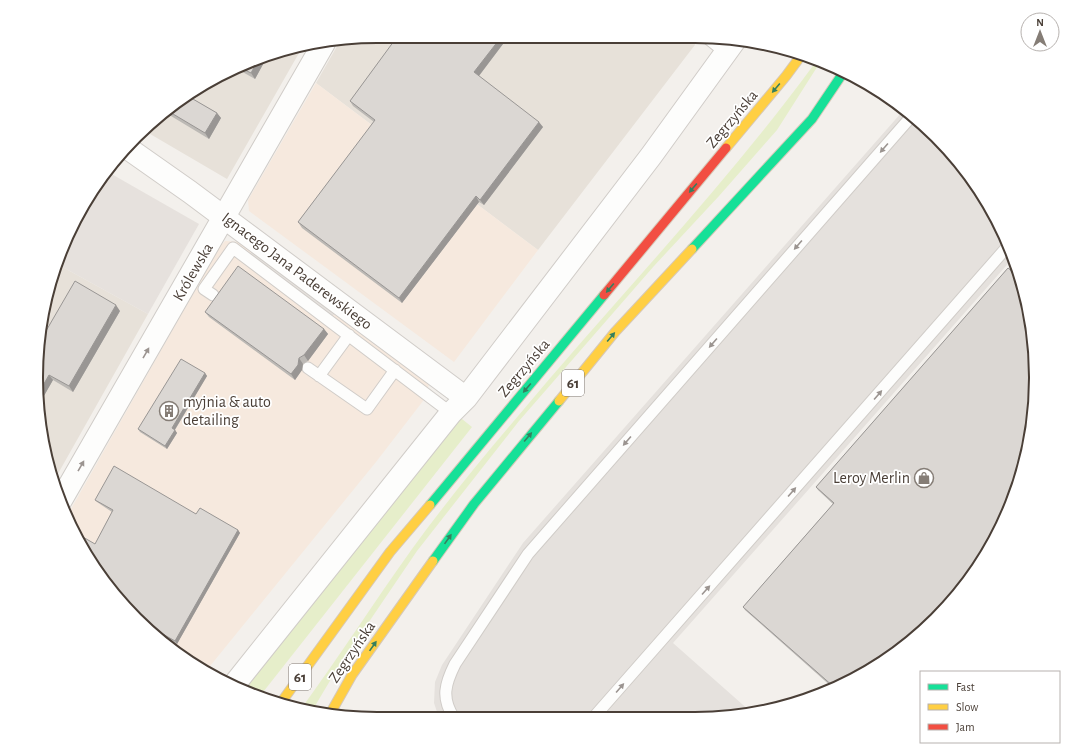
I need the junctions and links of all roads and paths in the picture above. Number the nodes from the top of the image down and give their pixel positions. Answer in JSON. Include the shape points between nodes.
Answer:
{"nodes":[{"id":1,"x":731,"y":46,"type":"edge"},
{"id":2,"x":321,"y":48,"type":"edge"},
{"id":3,"x":798,"y":60,"type":"edge"},
{"id":4,"x":841,"y":76,"type":"edge"},
{"id":5,"x":908,"y":120,"type":"edge"},
{"id":6,"x":132,"y":151,"type":"edge"},
{"id":7,"x":225,"y":218,"type":"junction"},
{"id":8,"x":1004,"y":250,"type":"edge"},
{"id":9,"x":213,"y":295,"type":"dead end"},
{"id":10,"x":349,"y":335,"type":"junction"},
{"id":11,"x":308,"y":368,"type":"dead end"},
{"id":12,"x":396,"y":370,"type":"junction"},
{"id":13,"x":319,"y":376,"type":"junction"},
{"id":14,"x":459,"y":406,"type":"junction"},
{"id":15,"x":64,"y":495,"type":"edge"},
{"id":16,"x":237,"y":681,"type":"edge"},
{"id":17,"x":284,"y":699,"type":"edge"},
{"id":18,"x":333,"y":709,"type":"edge"},
{"id":19,"x":451,"y":712,"type":"edge"},
{"id":20,"x":598,"y":712,"type":"edge"}],
"edges":[{"from":1,"to":14,"type":"street","via":[[651,156]]},
{"from":2,"to":7,"type":"street","name":"Królewska"},
{"from":3,"to":17,"type":"main road","name":"Zegrzyńska","number":"61","one_way":true,"via":[[390,552]]},
{"from":18,"to":4,"type":"main road","name":"Zegrzyńska","number":"61","one_way":true,"via":[[352,676],[474,504],[615,332],[812,119]]},
{"from":5,"to":19,"type":"lane","one_way":true,"via":[[528,554],[455,664],[445,694]]},
{"from":6,"to":7,"type":"street","name":"Ignacego Jana Paderewskiego"},
{"from":7,"to":14,"type":"street","name":"Ignacego Jana Paderewskiego"},
{"from":15,"to":7,"type":"street","name":"Królewska","one_way":true},
{"from":20,"to":8,"type":"lane","one_way":true},
{"from":9,"to":10,"type":"lane","via":[[204,288],[233,248]]},
{"from":10,"to":12,"type":"lane"},
{"from":10,"to":13,"type":"lane"},
{"from":11,"to":13,"type":"lane"},
{"from":12,"to":13,"type":"lane","via":[[366,409]]},
{"from":12,"to":14,"type":"lane"},
{"from":14,"to":16,"type":"street"}]}
